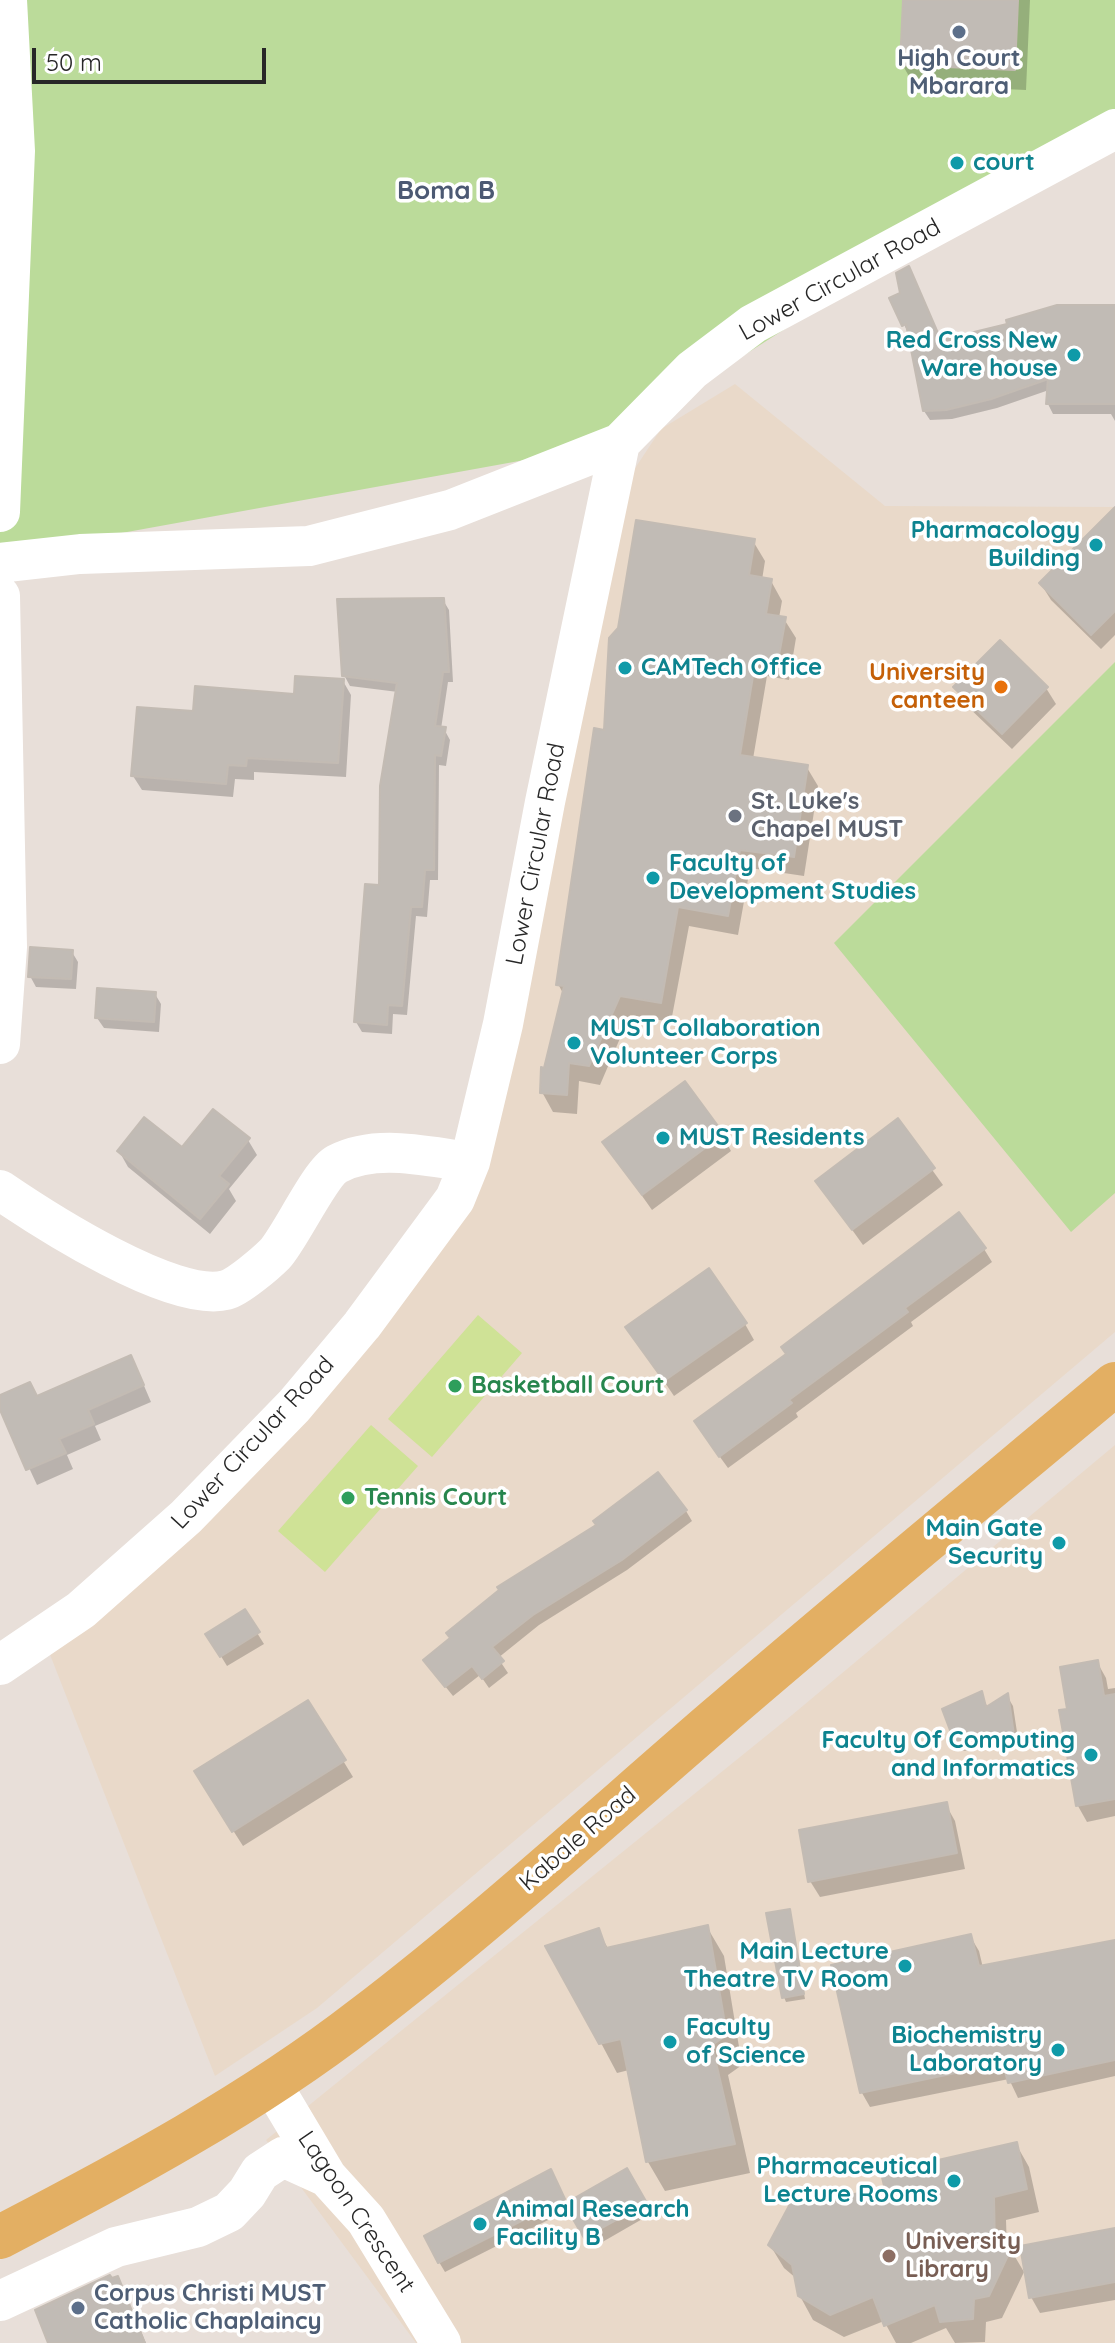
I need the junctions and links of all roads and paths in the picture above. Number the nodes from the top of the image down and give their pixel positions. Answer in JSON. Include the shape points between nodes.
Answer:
{"nodes":[{"id":1,"x":7,"y":0,"type":"edge"},
{"id":2,"x":1115,"y":129,"type":"edge"},
{"id":3,"x":620,"y":443,"type":"junction"},
{"id":4,"x":0,"y":512,"type":"edge"},
{"id":5,"x":0,"y":563,"type":"edge"},
{"id":6,"x":0,"y":596,"type":"edge"},
{"id":7,"x":0,"y":1044,"type":"edge"},
{"id":8,"x":470,"y":1162,"type":"junction"},
{"id":9,"x":0,"y":1190,"type":"edge"},
{"id":10,"x":1115,"y":1384,"type":"edge"},
{"id":11,"x":0,"y":1665,"type":"edge"},
{"id":12,"x":271,"y":2083,"type":"junction"},
{"id":13,"x":327,"y":2177,"type":"junction"},
{"id":14,"x":0,"y":2237,"type":"edge"},
{"id":15,"x":0,"y":2301,"type":"edge"},
{"id":16,"x":441,"y":2343,"type":"edge"}],
"edges":[{"from":1,"to":4,"type":"street","via":[[15,151]]},
{"from":2,"to":3,"type":"street","name":"Lower Circular Road","via":[[753,324],[692,370]]},
{"from":3,"to":5,"type":"street","via":[[450,510],[309,546],[80,554]]},
{"from":3,"to":8,"type":"street","name":"Lower Circular Road","via":[[503,1024]]},
{"from":6,"to":7,"type":"street","via":[[7,947]]},
{"from":8,"to":9,"type":"street","via":[[392,1152],[334,1165],[275,1254],[227,1290],[203,1291],[150,1277],[54,1226]]},
{"from":8,"to":11,"type":"street","name":"Lower Circular Road","via":[[455,1199],[294,1406],[186,1517],[93,1600]]},
{"from":10,"to":12,"type":"main road","name":"Kabale Road","via":[[495,1910],[363,2019]]},
{"from":12,"to":13,"type":"street","name":"Lagoon Crescent"},
{"from":12,"to":14,"type":"main road","name":"Kabale Road","via":[[136,2165]]},
{"from":13,"to":15,"type":"street","via":[[283,2157],[260,2172],[229,2212],[198,2227],[116,2247]]},
{"from":13,"to":16,"type":"street","name":"Lagoon Crescent","via":[[366,2220]]}]}
